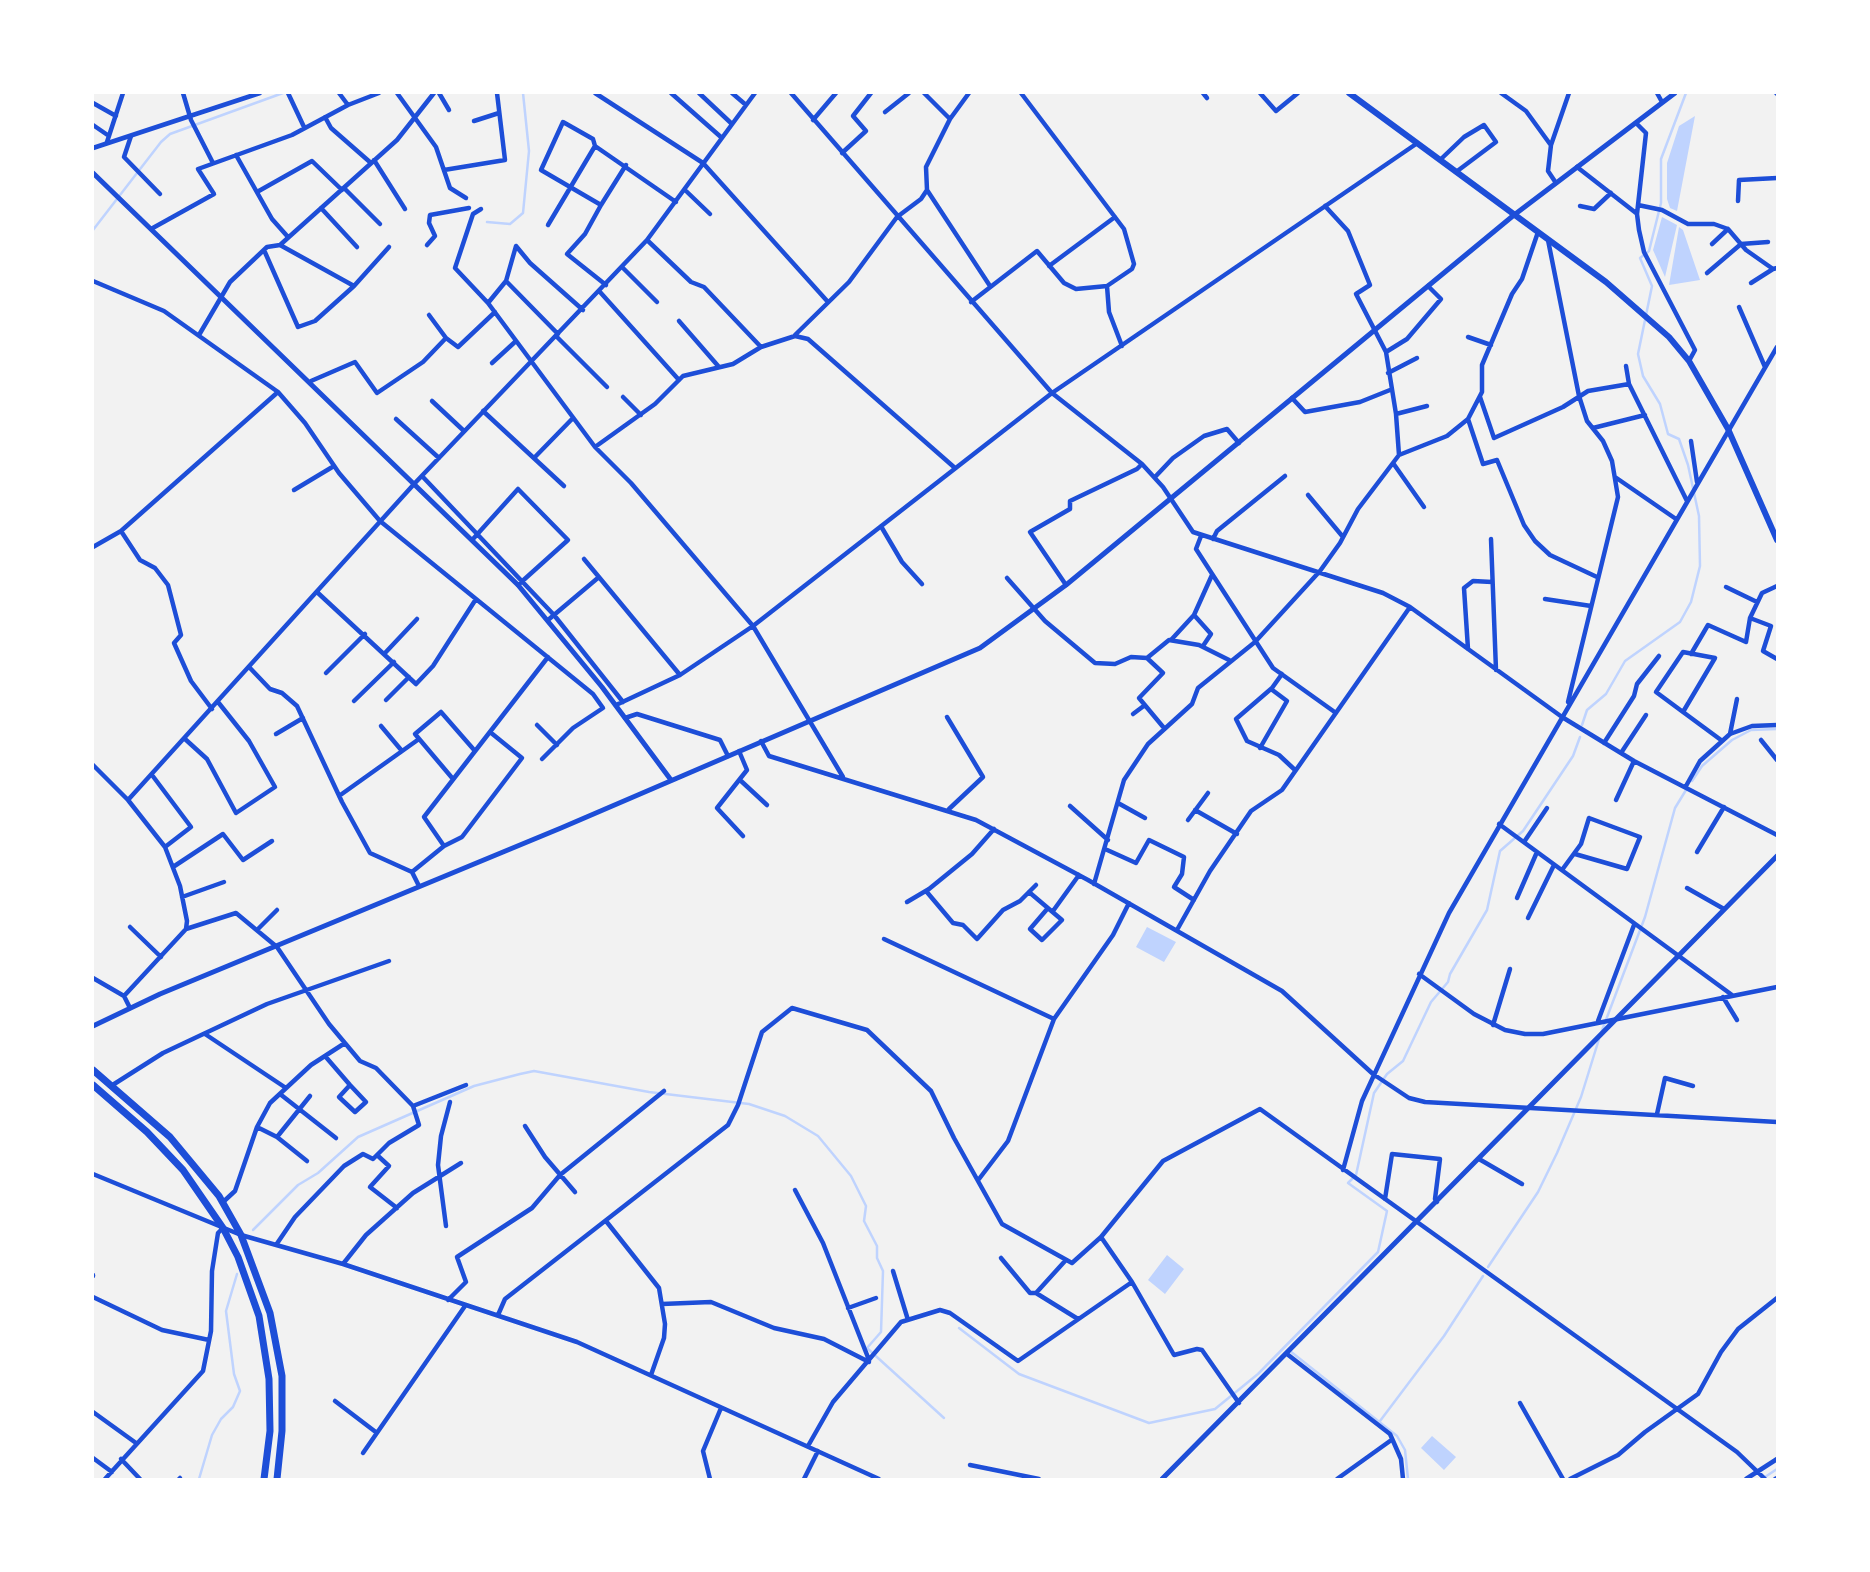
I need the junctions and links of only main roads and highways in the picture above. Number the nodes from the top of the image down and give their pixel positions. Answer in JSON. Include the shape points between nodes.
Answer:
{"nodes":[{"id":1,"x":1349,"y":93,"type":"edge"},
{"id":2,"x":1777,"y":540,"type":"edge"},
{"id":3,"x":93,"y":1070,"type":"edge"},
{"id":4,"x":94,"y":1088,"type":"edge"},
{"id":5,"x":264,"y":1479,"type":"edge"},
{"id":6,"x":276,"y":1479,"type":"edge"}],
"edges":[{"from":1,"to":2,"type":"main road","via":[[1653,320],[1689,361],[1728,429]]},
{"from":3,"to":6,"type":"highway","via":[[170,1137],[242,1235],[270,1313],[282,1376]]},
{"from":4,"to":5,"type":"highway","via":[[169,1154],[223,1228],[247,1278],[265,1344],[271,1415]]}]}
